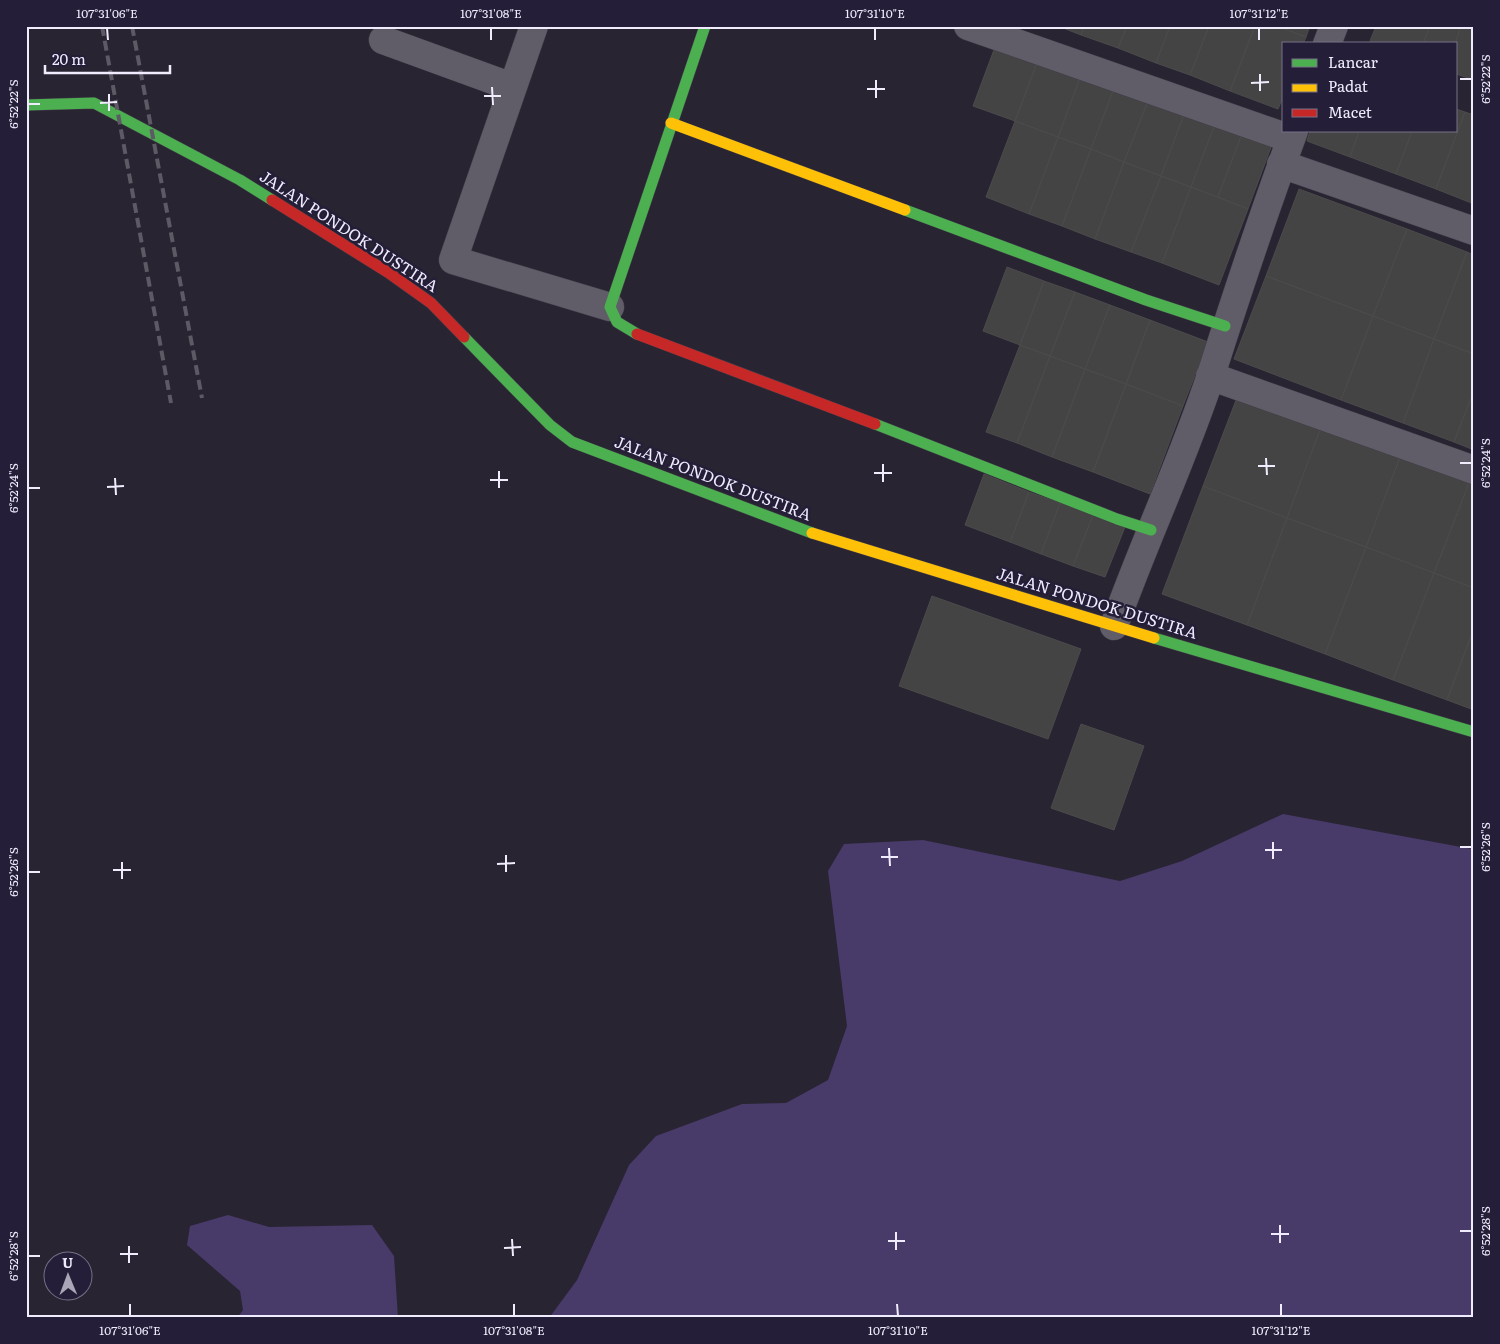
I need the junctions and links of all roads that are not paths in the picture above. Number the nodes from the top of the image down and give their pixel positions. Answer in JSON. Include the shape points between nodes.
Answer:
{"nodes":[{"id":1,"x":534,"y":26,"type":"edge"},
{"id":2,"x":705,"y":26,"type":"edge"},
{"id":3,"x":968,"y":26,"type":"edge"},
{"id":4,"x":1334,"y":26,"type":"edge"},
{"id":5,"x":383,"y":40,"type":"dead end"},
{"id":6,"x":1328,"y":42,"type":"edge"},
{"id":7,"x":512,"y":87,"type":"junction"},
{"id":8,"x":26,"y":105,"type":"edge"},
{"id":9,"x":671,"y":122,"type":"junction"},
{"id":10,"x":1289,"y":145,"type":"edge"},
{"id":11,"x":1474,"y":231,"type":"edge"},
{"id":12,"x":610,"y":307,"type":"junction"},
{"id":13,"x":1225,"y":326,"type":"junction"},
{"id":14,"x":1210,"y":376,"type":"junction"},
{"id":15,"x":1474,"y":470,"type":"edge"},
{"id":16,"x":1151,"y":530,"type":"junction"},
{"id":17,"x":1114,"y":626,"type":"junction"},
{"id":18,"x":1474,"y":732,"type":"edge"}],
"edges":[{"from":1,"to":7,"type":"street"},
{"from":2,"to":9,"type":"main road"},
{"from":3,"to":10,"type":"street"},
{"from":4,"to":6,"type":"street"},
{"from":5,"to":7,"type":"street"},
{"from":7,"to":12,"type":"street","via":[[453,260]]},
{"from":8,"to":17,"type":"main road","name":"JALAN PONDOK DUSTIRA","via":[[94,103],[240,180],[431,303],[550,425],[572,442],[798,529]]},
{"from":9,"to":12,"type":"main road"},
{"from":9,"to":13,"type":"main road","via":[[1146,300]]},
{"from":10,"to":11,"type":"street"},
{"from":10,"to":13,"type":"street"},
{"from":12,"to":16,"type":"main road","via":[[616,324],[641,336]]},
{"from":13,"to":14,"type":"street"},
{"from":14,"to":15,"type":"street"},
{"from":14,"to":16,"type":"street"},
{"from":16,"to":17,"type":"street"},
{"from":17,"to":18,"type":"main road","name":"JALAN PONDOK DUSTIRA"}]}
